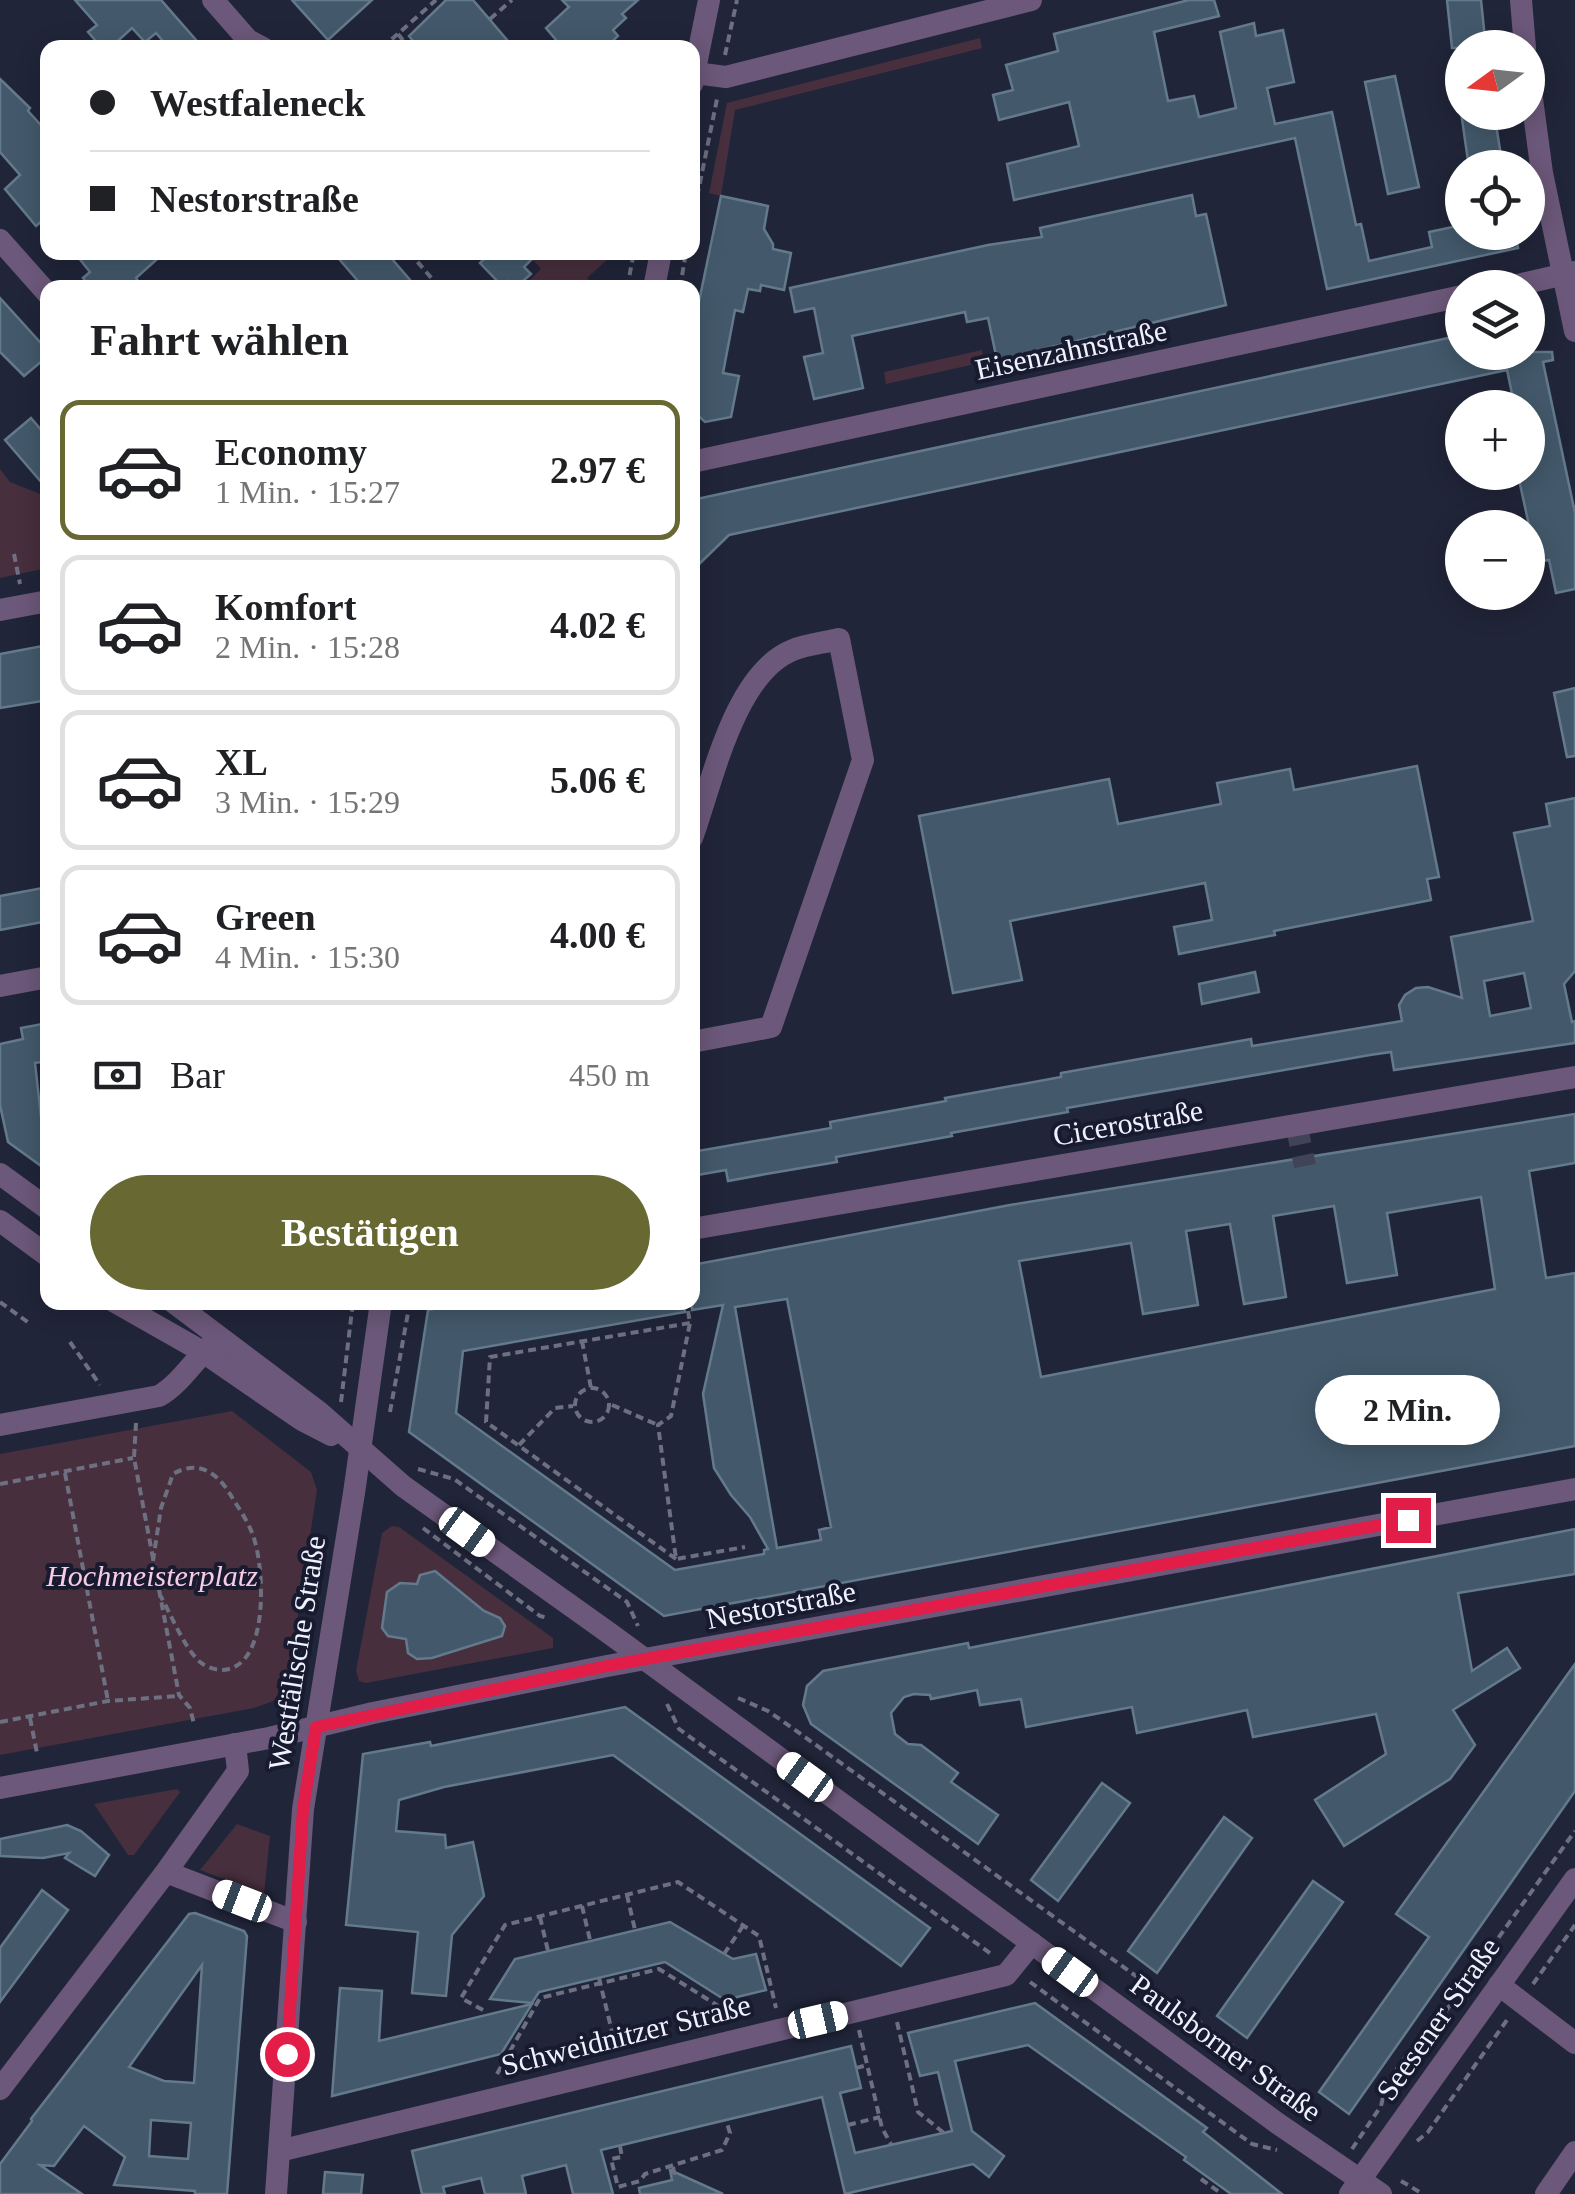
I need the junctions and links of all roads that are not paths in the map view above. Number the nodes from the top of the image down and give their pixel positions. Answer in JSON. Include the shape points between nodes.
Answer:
{"nodes":[{"id":1,"x":213,"y":0,"type":"edge"},
{"id":2,"x":709,"y":0,"type":"edge"},
{"id":3,"x":1030,"y":0,"type":"edge"},
{"id":4,"x":1521,"y":0,"type":"edge"},
{"id":5,"x":1524,"y":30,"type":"edge"},
{"id":6,"x":248,"y":40,"type":"edge"},
{"id":7,"x":700,"y":47,"type":"edge"},
{"id":8,"x":700,"y":78,"type":"edge"},
{"id":9,"x":1536,"y":130,"type":"edge"},
{"id":10,"x":0,"y":240,"type":"edge"},
{"id":11,"x":1569,"y":274,"type":"edge"},
{"id":12,"x":40,"y":285,"type":"edge"},
{"id":13,"x":1445,"y":300,"type":"edge"},
{"id":14,"x":1575,"y":332,"type":"edge"},
{"id":15,"x":700,"y":460,"type":"edge"},
{"id":16,"x":36,"y":603,"type":"edge"},
{"id":17,"x":0,"y":610,"type":"edge"},
{"id":18,"x":700,"y":815,"type":"edge"},
{"id":19,"x":40,"y":978,"type":"edge"},
{"id":20,"x":0,"y":986,"type":"edge"},
{"id":21,"x":700,"y":1040,"type":"edge"},
{"id":22,"x":1575,"y":1076,"type":"edge"},
{"id":23,"x":0,"y":1174,"type":"edge"},
{"id":24,"x":40,"y":1203,"type":"edge"},
{"id":25,"x":0,"y":1221,"type":"edge"},
{"id":26,"x":700,"y":1228,"type":"edge"},
{"id":27,"x":40,"y":1250,"type":"edge"},
{"id":28,"x":133,"y":1310,"type":"edge"},
{"id":29,"x":180,"y":1310,"type":"edge"},
{"id":30,"x":379,"y":1310,"type":"edge"},
{"id":31,"x":211,"y":1345,"type":"junction"},
{"id":32,"x":0,"y":1424,"type":"edge"},
{"id":33,"x":360,"y":1450,"type":"junction"},
{"id":34,"x":1575,"y":1489,"type":"edge"},
{"id":35,"x":645,"y":1660,"type":"junction"},
{"id":36,"x":316,"y":1727,"type":"junction"},
{"id":37,"x":235,"y":1744,"type":"junction"},
{"id":38,"x":0,"y":1788,"type":"edge"},
{"id":39,"x":166,"y":1872,"type":"junction"},
{"id":40,"x":1575,"y":1878,"type":"edge"},
{"id":41,"x":296,"y":1922,"type":"junction"},
{"id":42,"x":1032,"y":1944,"type":"junction"},
{"id":43,"x":1499,"y":1986,"type":"junction"},
{"id":44,"x":1575,"y":2043,"type":"edge"},
{"id":45,"x":0,"y":2089,"type":"edge"},
{"id":46,"x":279,"y":2151,"type":"junction"},
{"id":47,"x":1575,"y":2152,"type":"edge"},
{"id":48,"x":1356,"y":2187,"type":"edge"},
{"id":49,"x":276,"y":2194,"type":"edge"},
{"id":50,"x":1381,"y":2194,"type":"edge"},
{"id":51,"x":1546,"y":2194,"type":"edge"}],
"edges":[{"from":1,"to":6,"type":"street"},
{"from":2,"to":7,"type":"street"},
{"from":3,"to":8,"type":"street","via":[[726,77]]},
{"from":4,"to":5,"type":"street"},
{"from":9,"to":11,"type":"street"},
{"from":10,"to":12,"type":"street"},
{"from":11,"to":14,"type":"street"},
{"from":13,"to":15,"type":"street","name":"Eisenzahnstraße"},
{"from":16,"to":17,"type":"street"},
{"from":18,"to":21,"type":"street","via":[[736,713],[759,674],[791,650],[838,640],[863,760],[771,1027]]},
{"from":19,"to":20,"type":"street"},
{"from":22,"to":26,"type":"street","name":"Cicerostraße"},
{"from":23,"to":24,"type":"street"},
{"from":25,"to":27,"type":"street"},
{"from":28,"to":31,"type":"street","name":"Paulsborner Straße"},
{"from":29,"to":31,"type":"street","name":"Paulsborner Straße"},
{"from":30,"to":33,"type":"street","name":"Westfälische Straße"},
{"from":31,"to":32,"type":"street","via":[[159,1396]]},
{"from":31,"to":33,"type":"street","name":"Paulsborner Straße","via":[[319,1412]]},
{"from":33,"to":35,"type":"street","name":"Paulsborner Straße"},
{"from":33,"to":36,"type":"street","name":"Westfälische Straße"},
{"from":34,"to":35,"type":"street","name":"Nestorstraße"},
{"from":35,"to":36,"type":"street","name":"Nestorstraße"},
{"from":35,"to":42,"type":"street","name":"Paulsborner Straße"},
{"from":36,"to":37,"type":"street","name":"Nestorstraße"},
{"from":36,"to":41,"type":"street","name":"Westfälische Straße"},
{"from":37,"to":38,"type":"street","name":"Nestorstraße"},
{"from":37,"to":39,"type":"street","via":[[238,1770]]},
{"from":39,"to":41,"type":"street"},
{"from":39,"to":45,"type":"street"},
{"from":40,"to":43,"type":"street","name":"Seesener Straße"},
{"from":41,"to":46,"type":"street","name":"Westfälische Straße"},
{"from":42,"to":46,"type":"street","name":"Schweidnitzer Straße","via":[[1006,1975]]},
{"from":42,"to":48,"type":"street","name":"Paulsborner Straße"},
{"from":43,"to":44,"type":"street"},
{"from":43,"to":48,"type":"street","name":"Seesener Straße"},
{"from":46,"to":49,"type":"street","name":"Westfälische Straße"},
{"from":47,"to":51,"type":"street"},
{"from":48,"to":50,"type":"street","name":"Paulsborner Straße"}]}
